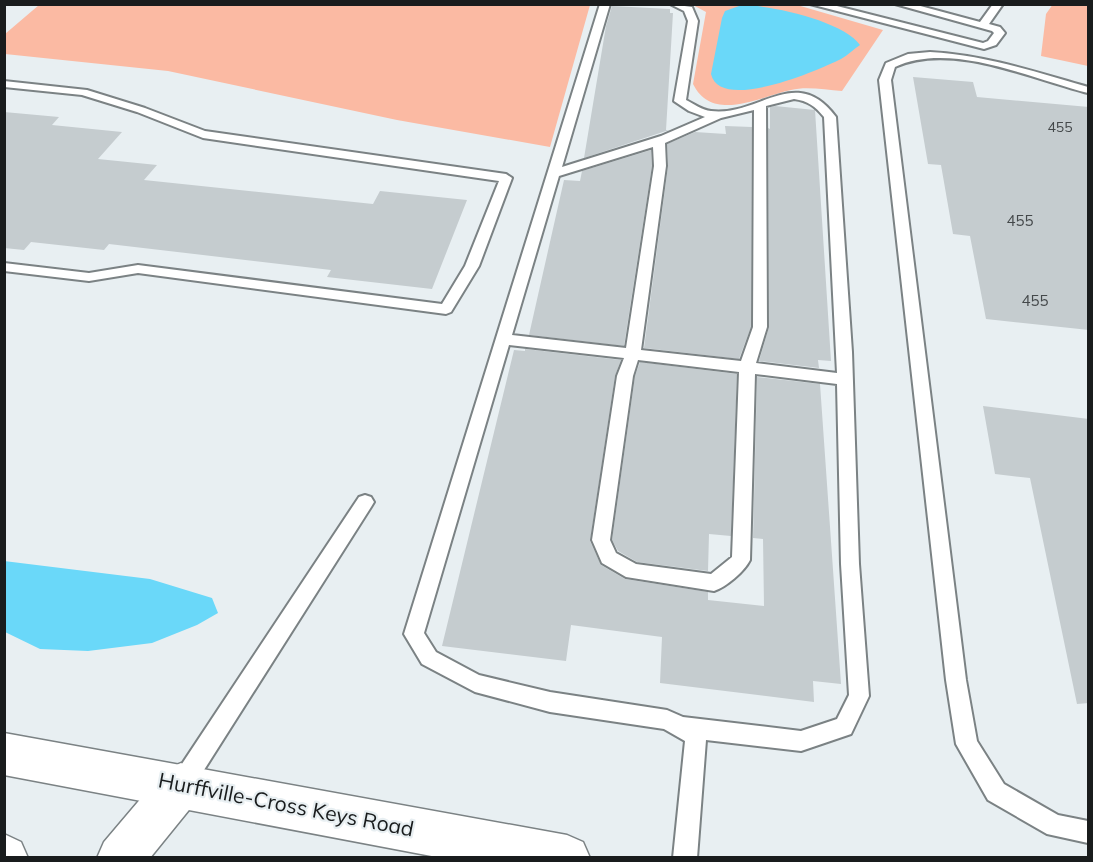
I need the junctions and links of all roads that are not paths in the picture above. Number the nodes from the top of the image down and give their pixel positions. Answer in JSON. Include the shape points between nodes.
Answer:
{"nodes":[{"id":1,"x":605,"y":4,"type":"edge"},
{"id":2,"x":675,"y":4,"type":"edge"},
{"id":3,"x":815,"y":4,"type":"edge"},
{"id":4,"x":900,"y":4,"type":"edge"},
{"id":5,"x":998,"y":4,"type":"edge"},
{"id":6,"x":927,"y":8,"type":"edge"},
{"id":7,"x":982,"y":26,"type":"junction"},
{"id":8,"x":4,"y":84,"type":"edge"},
{"id":9,"x":1089,"y":90,"type":"edge"},
{"id":10,"x":760,"y":106,"type":"junction"},
{"id":11,"x":717,"y":116,"type":"junction"},
{"id":12,"x":659,"y":141,"type":"junction"},
{"id":13,"x":554,"y":174,"type":"junction"},
{"id":14,"x":4,"y":267,"type":"edge"},
{"id":15,"x":504,"y":339,"type":"junction"},
{"id":16,"x":633,"y":354,"type":"junction"},
{"id":17,"x":747,"y":368,"type":"junction"},
{"id":18,"x":845,"y":379,"type":"junction"},
{"id":19,"x":365,"y":502,"type":"dead end"},
{"id":20,"x":684,"y":727,"type":"junction"},
{"id":21,"x":4,"y":754,"type":"edge"},
{"id":22,"x":181,"y":785,"type":"junction"},
{"id":23,"x":1089,"y":832,"type":"edge"},
{"id":24,"x":120,"y":858,"type":"edge"},
{"id":25,"x":567,"y":858,"type":"edge"},
{"id":26,"x":685,"y":858,"type":"edge"}],
"edges":[{"from":1,"to":13,"type":"lane"},
{"from":2,"to":11,"type":"lane","via":[[688,9],[693,21],[680,101],[699,112]]},
{"from":3,"to":7,"type":"lane","via":[[989,46],[1000,33]]},
{"from":4,"to":6,"type":"lane"},
{"from":5,"to":7,"type":"lane"},
{"from":6,"to":7,"type":"lane"},
{"from":8,"to":14,"type":"lane","via":[[82,92],[202,134],[506,178],[472,266],[446,309],[138,269],[89,277]]},
{"from":9,"to":23,"type":"lane","via":[[964,57],[936,54],[910,57],[890,65],[885,80],[956,680],[967,744],[996,792],[1054,826]]},
{"from":10,"to":11,"type":"lane"},
{"from":10,"to":17,"type":"lane","via":[[760,327]]},
{"from":10,"to":18,"type":"lane","via":[[795,94],[823,105],[831,117]]},
{"from":11,"to":12,"type":"lane"},
{"from":12,"to":13,"type":"lane"},
{"from":12,"to":16,"type":"lane","via":[[660,166]]},
{"from":13,"to":15,"type":"lane"},
{"from":15,"to":16,"type":"lane"},
{"from":15,"to":20,"type":"lane","via":[[414,634],[429,658],[476,682],[550,702],[651,717]]},
{"from":16,"to":17,"type":"lane"},
{"from":16,"to":17,"type":"lane","via":[[625,376],[600,540],[609,558],[633,571],[714,583],[741,560]]},
{"from":17,"to":18,"type":"lane"},
{"from":18,"to":20,"type":"lane","via":[[850,564],[859,696],[844,727],[801,741]]},
{"from":19,"to":22,"type":"lane"},
{"from":20,"to":26,"type":"lane","via":[[697,743]]},
{"from":21,"to":22,"type":"main road","name":"Hurffville-Cross Keys Road"},
{"from":22,"to":24,"type":"main road"},
{"from":22,"to":25,"type":"main road","name":"Hurffville-Cross Keys Road"}]}
